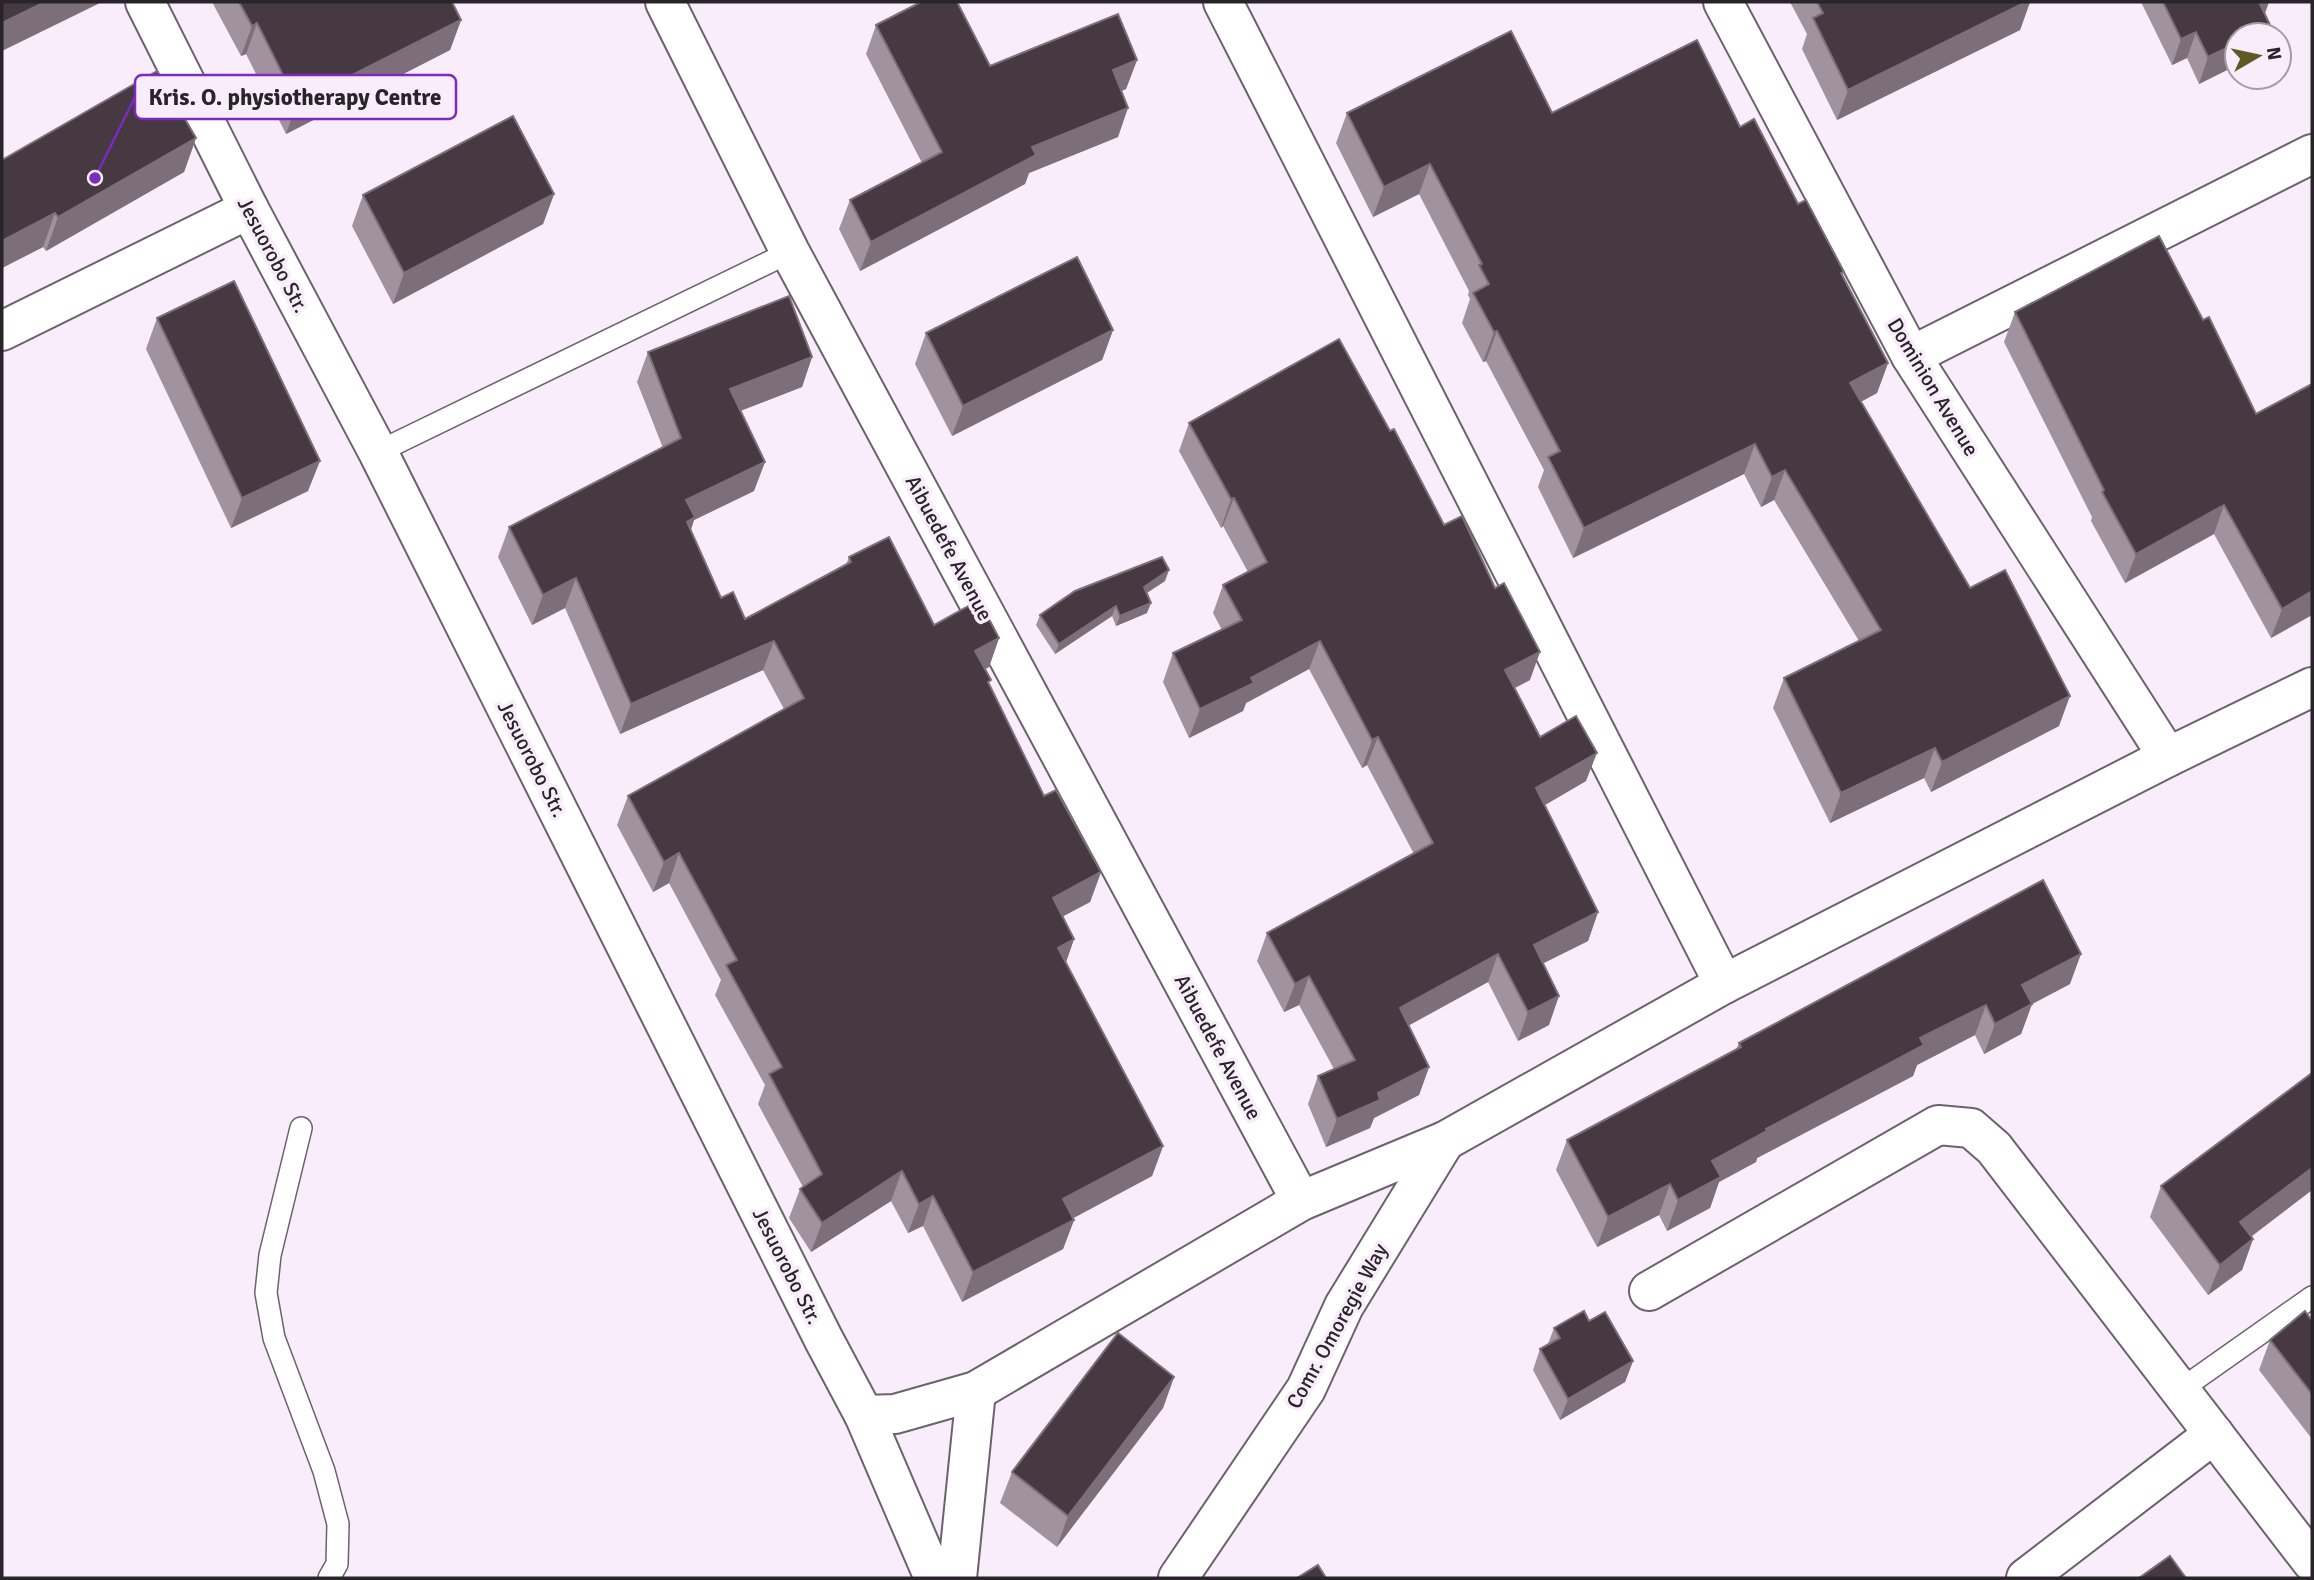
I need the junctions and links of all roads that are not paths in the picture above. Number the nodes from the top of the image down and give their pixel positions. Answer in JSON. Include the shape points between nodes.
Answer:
{"nodes":[{"id":1,"x":145,"y":2,"type":"edge"},
{"id":2,"x":665,"y":2,"type":"edge"},
{"id":3,"x":1223,"y":2,"type":"edge"},
{"id":4,"x":1723,"y":2,"type":"edge"},
{"id":5,"x":2312,"y":154,"type":"edge"},
{"id":6,"x":249,"y":209,"type":"junction"},
{"id":7,"x":790,"y":252,"type":"junction"},
{"id":8,"x":2,"y":331,"type":"edge"},
{"id":9,"x":1911,"y":356,"type":"junction"},
{"id":10,"x":378,"y":452,"type":"junction"},
{"id":11,"x":2312,"y":687,"type":"edge"},
{"id":12,"x":2168,"y":758,"type":"junction"},
{"id":13,"x":1724,"y":984,"type":"junction"},
{"id":14,"x":301,"y":1128,"type":"dead end"},
{"id":15,"x":1445,"y":1141,"type":"junction"},
{"id":16,"x":1301,"y":1201,"type":"junction"},
{"id":17,"x":1649,"y":1291,"type":"dead end"},
{"id":18,"x":2312,"y":1297,"type":"edge"},
{"id":19,"x":2180,"y":1390,"type":"junction"},
{"id":20,"x":976,"y":1391,"type":"junction"},
{"id":21,"x":864,"y":1415,"type":"junction"},
{"id":22,"x":2214,"y":1434,"type":"junction"},
{"id":23,"x":2312,"y":1562,"type":"edge"},
{"id":24,"x":328,"y":1578,"type":"edge"},
{"id":25,"x":934,"y":1578,"type":"edge"},
{"id":26,"x":957,"y":1578,"type":"edge"},
{"id":27,"x":1178,"y":1578,"type":"edge"},
{"id":28,"x":2026,"y":1578,"type":"edge"}],
"edges":[{"from":1,"to":6,"type":"street","name":"Jesuorobo Str."},
{"from":2,"to":7,"type":"street","name":"Aibuedefe Avenue"},
{"from":3,"to":13,"type":"street"},
{"from":4,"to":9,"type":"street","name":"Dominion Avenue"},
{"from":5,"to":9,"type":"street"},
{"from":6,"to":8,"type":"street"},
{"from":6,"to":10,"type":"street","name":"Jesuorobo Str."},
{"from":7,"to":10,"type":"lane"},
{"from":7,"to":16,"type":"street","name":"Aibuedefe Avenue"},
{"from":9,"to":12,"type":"street","name":"Dominion Avenue"},
{"from":10,"to":21,"type":"street","name":"Jesuorobo Str."},
{"from":11,"to":12,"type":"street"},
{"from":12,"to":13,"type":"street"},
{"from":13,"to":15,"type":"street"},
{"from":14,"to":24,"type":"lane","via":[[270,1255],[267,1293],[274,1338],[324,1471],[338,1524],[337,1564]]},
{"from":15,"to":16,"type":"street"},
{"from":15,"to":27,"type":"street","name":"Comr. Omoregie Way","via":[[1344,1306],[1306,1389]]},
{"from":16,"to":20,"type":"street"},
{"from":17,"to":19,"type":"street","via":[[1938,1125],[1971,1128],[1994,1148]]},
{"from":18,"to":19,"type":"lane"},
{"from":19,"to":22,"type":"street"},
{"from":20,"to":21,"type":"street","via":[[895,1414]]},
{"from":20,"to":26,"type":"street"},
{"from":21,"to":25,"type":"street","name":"Jesuorobo Str."},
{"from":22,"to":23,"type":"street"},
{"from":22,"to":28,"type":"street"}]}
